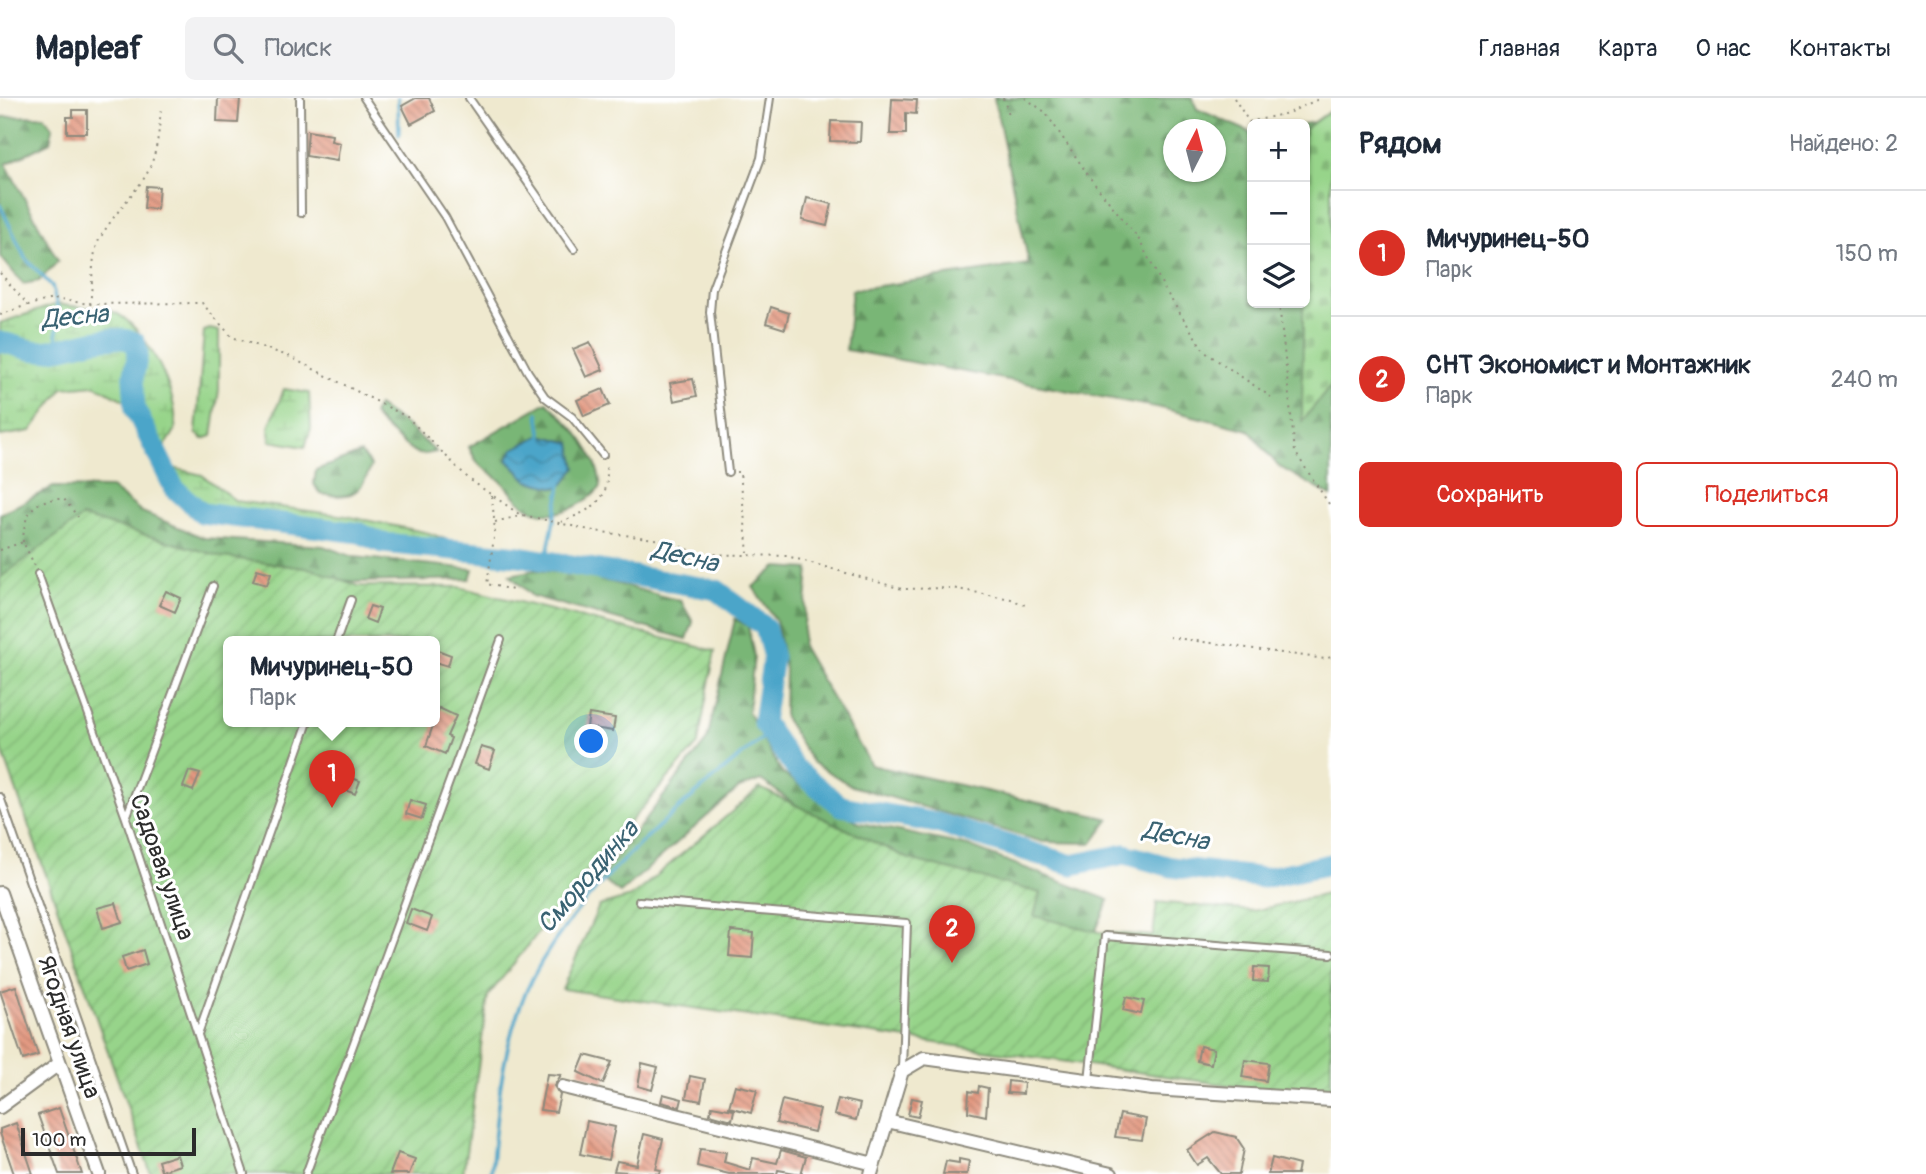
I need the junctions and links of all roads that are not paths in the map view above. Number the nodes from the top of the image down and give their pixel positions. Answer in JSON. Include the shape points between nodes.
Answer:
{"nodes":[{"id":1,"x":300,"y":98,"type":"edge"},
{"id":2,"x":364,"y":98,"type":"edge"},
{"id":3,"x":468,"y":98,"type":"edge"},
{"id":4,"x":770,"y":98,"type":"edge"},
{"id":5,"x":300,"y":213,"type":"dead end"},
{"id":6,"x":574,"y":248,"type":"dead end"},
{"id":7,"x":603,"y":456,"type":"road end"},
{"id":8,"x":727,"y":472,"type":"road end"},
{"id":9,"x":38,"y":574,"type":"road end"},
{"id":10,"x":213,"y":586,"type":"dead end"},
{"id":11,"x":351,"y":600,"type":"dead end"},
{"id":12,"x":338,"y":636,"type":"edge"},
{"id":13,"x":501,"y":640,"type":"dead end"},
{"id":14,"x":306,"y":727,"type":"edge"},
{"id":15,"x":0,"y":797,"type":"edge"},
{"id":16,"x":126,"y":818,"type":"junction"},
{"id":17,"x":0,"y":893,"type":"edge"},
{"id":18,"x":639,"y":901,"type":"dead end"},
{"id":19,"x":1331,"y":954,"type":"edge"},
{"id":20,"x":198,"y":1034,"type":"junction"},
{"id":21,"x":60,"y":1063,"type":"junction"},
{"id":22,"x":902,"y":1071,"type":"junction"},
{"id":23,"x":1089,"y":1080,"type":"junction"},
{"id":24,"x":563,"y":1087,"type":"dead end"},
{"id":25,"x":1331,"y":1100,"type":"edge"},
{"id":26,"x":0,"y":1107,"type":"edge"},
{"id":27,"x":887,"y":1121,"type":"junction"},
{"id":28,"x":873,"y":1169,"type":"edge"},
{"id":29,"x":99,"y":1174,"type":"edge"},
{"id":30,"x":132,"y":1174,"type":"edge"},
{"id":31,"x":244,"y":1174,"type":"edge"},
{"id":32,"x":306,"y":1174,"type":"edge"},
{"id":33,"x":1111,"y":1174,"type":"edge"}],
"edges":[{"from":1,"to":5,"type":"lane"},
{"from":2,"to":7,"type":"lane","via":[[445,217],[528,372],[545,397],[572,417]]},
{"from":3,"to":6,"type":"lane"},
{"from":4,"to":8,"type":"lane","via":[[761,158],[712,289],[710,313]]},
{"from":9,"to":16,"type":"lane","name":"Садовая улица"},
{"from":10,"to":16,"type":"lane"},
{"from":11,"to":12,"type":"lane"},
{"from":13,"to":32,"type":"lane"},
{"from":14,"to":20,"type":"lane"},
{"from":15,"to":30,"type":"lane"},
{"from":16,"to":20,"type":"lane","name":"Садовая улица"},
{"from":17,"to":21,"type":"street","name":"Ягодная улица"},
{"from":18,"to":22,"type":"lane","via":[[907,923]]},
{"from":19,"to":23,"type":"lane","via":[[1105,936]]},
{"from":20,"to":31,"type":"lane","name":"Садовая улица"},
{"from":21,"to":26,"type":"street"},
{"from":21,"to":29,"type":"street","name":"Ягодная улица"},
{"from":22,"to":23,"type":"street","via":[[924,1058]]},
{"from":22,"to":27,"type":"street"},
{"from":23,"to":25,"type":"street","via":[[1152,1089]]},
{"from":24,"to":28,"type":"street"},
{"from":27,"to":28,"type":"street"},
{"from":27,"to":33,"type":"street"}]}
